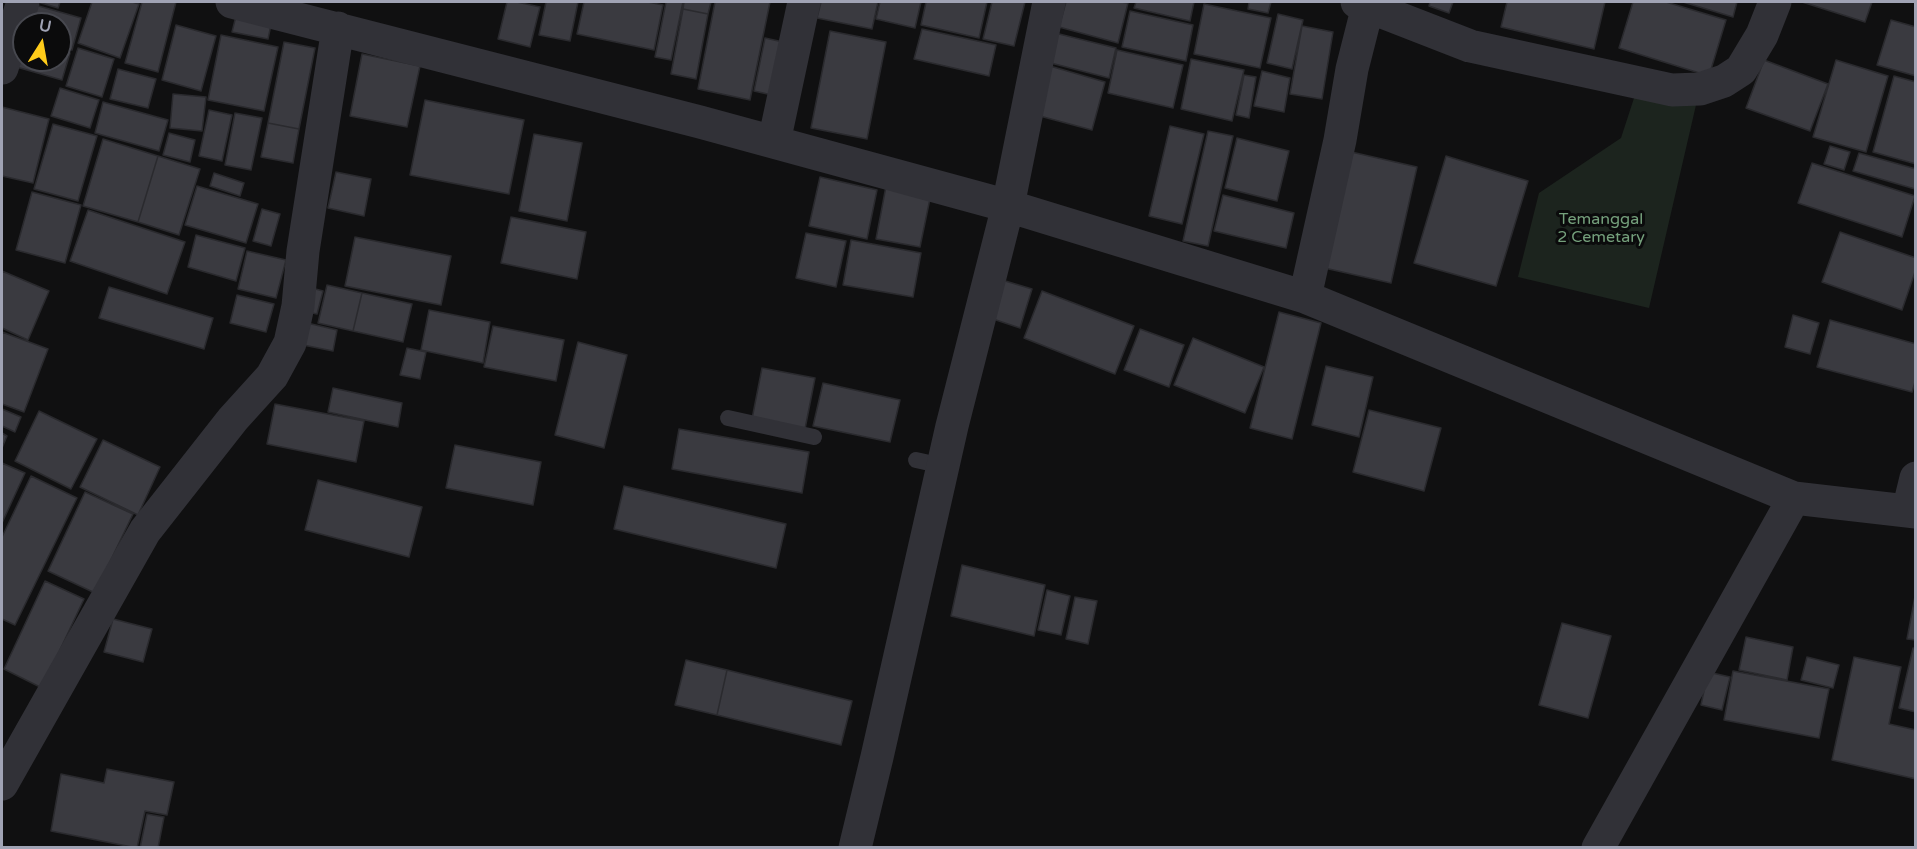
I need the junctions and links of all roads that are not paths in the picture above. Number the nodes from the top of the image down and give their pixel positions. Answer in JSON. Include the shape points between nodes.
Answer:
{"nodes":[{"id":1,"x":24,"y":2,"type":"edge"},
{"id":2,"x":232,"y":2,"type":"edge"},
{"id":3,"x":804,"y":2,"type":"edge"},
{"id":4,"x":1049,"y":2,"type":"edge"},
{"id":5,"x":1775,"y":2,"type":"edge"},
{"id":6,"x":1365,"y":3,"type":"edge"},
{"id":7,"x":338,"y":28,"type":"junction"},
{"id":8,"x":2,"y":68,"type":"edge"},
{"id":9,"x":774,"y":142,"type":"junction"},
{"id":10,"x":1008,"y":206,"type":"junction"},
{"id":11,"x":1305,"y":297,"type":"junction"},
{"id":12,"x":728,"y":418,"type":"dead end"},
{"id":13,"x":814,"y":437,"type":"dead end"},
{"id":14,"x":1916,"y":478,"type":"edge"},
{"id":15,"x":1794,"y":498,"type":"junction"},
{"id":16,"x":1912,"y":512,"type":"edge"},
{"id":17,"x":2,"y":784,"type":"edge"},
{"id":18,"x":855,"y":848,"type":"edge"},
{"id":19,"x":1598,"y":848,"type":"edge"}],
"edges":[{"from":1,"to":8,"type":"street"},
{"from":2,"to":7,"type":"street"},
{"from":3,"to":9,"type":"street"},
{"from":4,"to":10,"type":"street"},
{"from":5,"to":6,"type":"street","via":[[1762,35],[1741,70],[1700,89],[1672,90],[1470,46]]},
{"from":6,"to":11,"type":"street"},
{"from":7,"to":9,"type":"street"},
{"from":7,"to":17,"type":"street","via":[[290,343],[272,376],[145,531]]},
{"from":9,"to":10,"type":"street"},
{"from":10,"to":11,"type":"street"},
{"from":10,"to":18,"type":"street","via":[[929,463],[878,757]]},
{"from":11,"to":15,"type":"street"},
{"from":12,"to":13,"type":"lane"},
{"from":14,"to":16,"type":"street"},
{"from":15,"to":16,"type":"street"},
{"from":15,"to":19,"type":"street"}]}
